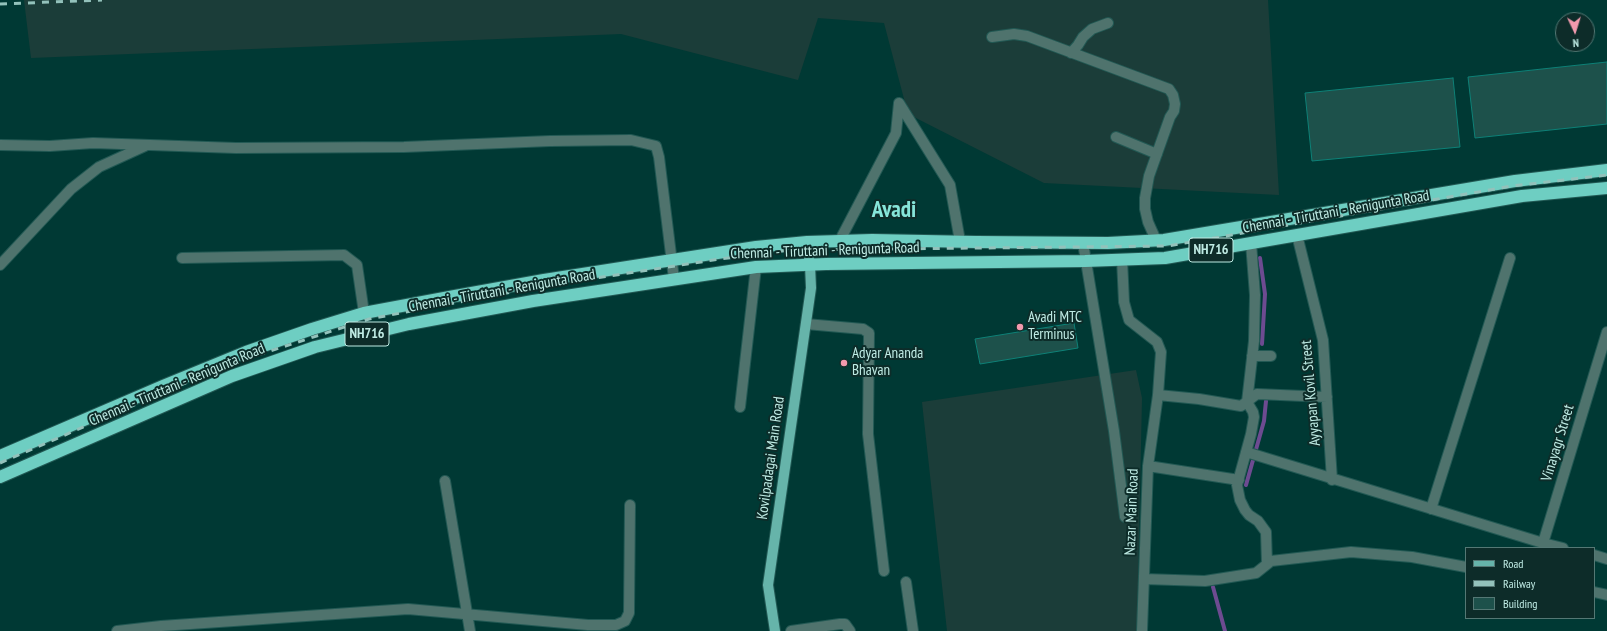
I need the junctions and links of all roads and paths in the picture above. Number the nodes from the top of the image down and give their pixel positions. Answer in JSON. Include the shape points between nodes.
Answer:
{"nodes":[{"id":1,"x":1108,"y":23,"type":"dead end"},
{"id":2,"x":992,"y":36,"type":"dead end"},
{"id":3,"x":1071,"y":53,"type":"junction"},
{"id":4,"x":1116,"y":137,"type":"dead end"},
{"id":5,"x":0,"y":145,"type":"edge"},
{"id":6,"x":147,"y":145,"type":"junction"},
{"id":7,"x":1157,"y":154,"type":"junction"},
{"id":8,"x":1607,"y":170,"type":"edge"},
{"id":9,"x":1607,"y":188,"type":"edge"},
{"id":10,"x":1297,"y":236,"type":"junction"},
{"id":11,"x":840,"y":240,"type":"junction"},
{"id":12,"x":1156,"y":240,"type":"junction"},
{"id":13,"x":960,"y":241,"type":"junction"},
{"id":14,"x":807,"y":242,"type":"junction"},
{"id":15,"x":1083,"y":243,"type":"junction"},
{"id":16,"x":1251,"y":243,"type":"junction"},
{"id":17,"x":182,"y":258,"type":"dead end"},
{"id":18,"x":1510,"y":258,"type":"dead end"},
{"id":19,"x":1122,"y":260,"type":"junction"},
{"id":20,"x":671,"y":261,"type":"junction"},
{"id":21,"x":1085,"y":261,"type":"junction"},
{"id":22,"x":0,"y":264,"type":"edge"},
{"id":23,"x":810,"y":265,"type":"junction"},
{"id":24,"x":756,"y":267,"type":"junction"},
{"id":25,"x":674,"y":279,"type":"junction"},
{"id":26,"x":364,"y":313,"type":"junction"},
{"id":27,"x":806,"y":324,"type":"junction"},
{"id":28,"x":1607,"y":332,"type":"edge"},
{"id":29,"x":1252,"y":356,"type":"junction"},
{"id":30,"x":1271,"y":356,"type":"dead end"},
{"id":31,"x":163,"y":386,"type":"junction"},
{"id":32,"x":1158,"y":394,"type":"junction"},
{"id":33,"x":1327,"y":397,"type":"junction"},
{"id":34,"x":171,"y":403,"type":"junction"},
{"id":35,"x":1244,"y":404,"type":"junction"},
{"id":36,"x":740,"y":407,"type":"dead end"},
{"id":37,"x":1249,"y":453,"type":"junction"},
{"id":38,"x":0,"y":456,"type":"edge"},
{"id":39,"x":1148,"y":466,"type":"junction"},
{"id":40,"x":0,"y":477,"type":"edge"},
{"id":41,"x":1238,"y":480,"type":"junction"},
{"id":42,"x":1332,"y":480,"type":"junction"},
{"id":43,"x":445,"y":481,"type":"dead end"},
{"id":44,"x":630,"y":505,"type":"dead end"},
{"id":45,"x":1431,"y":509,"type":"junction"},
{"id":46,"x":1125,"y":518,"type":"dead end"},
{"id":47,"x":1543,"y":543,"type":"junction"},
{"id":48,"x":1559,"y":547,"type":"edge"},
{"id":49,"x":1595,"y":556,"type":"edge"},
{"id":50,"x":1607,"y":559,"type":"edge"},
{"id":51,"x":1267,"y":564,"type":"junction"},
{"id":52,"x":1465,"y":567,"type":"edge"},
{"id":53,"x":884,"y":571,"type":"dead end"},
{"id":54,"x":1144,"y":579,"type":"junction"},
{"id":55,"x":906,"y":582,"type":"dead end"},
{"id":56,"x":1595,"y":592,"type":"edge"},
{"id":57,"x":1607,"y":595,"type":"edge"},
{"id":58,"x":467,"y":614,"type":"junction"},
{"id":59,"x":157,"y":629,"type":"edge"},
{"id":60,"x":809,"y":630,"type":"edge"},
{"id":61,"x":117,"y":631,"type":"edge"},
{"id":62,"x":470,"y":631,"type":"edge"},
{"id":63,"x":775,"y":631,"type":"edge"},
{"id":64,"x":791,"y":631,"type":"edge"},
{"id":65,"x":850,"y":631,"type":"edge"},
{"id":66,"x":913,"y":631,"type":"edge"},
{"id":67,"x":1142,"y":631,"type":"edge"}],
"edges":[{"from":1,"to":3,"type":"street","via":[[1092,29]]},
{"from":2,"to":3,"type":"street","via":[[1027,36]]},
{"from":3,"to":7,"type":"street","via":[[1168,89],[1175,104]]},
{"from":4,"to":7,"type":"street"},
{"from":5,"to":6,"type":"street"},
{"from":6,"to":20,"type":"street","via":[[236,148],[396,147],[631,140],[656,146]]},
{"from":6,"to":22,"type":"street","via":[[99,168],[71,189]]},
{"from":7,"to":12,"type":"street","via":[[1145,198],[1148,222]]},
{"from":8,"to":12,"type":"highway","name":"Chennai - Tiruttani - Renigunta Road","via":[[1515,181]]},
{"from":9,"to":10,"type":"highway","name":"Chennai - Tiruttani - Renigunta Road","number":"NH716","via":[[1522,196]]},
{"from":10,"to":16,"type":"highway","name":"Chennai - Tiruttani - Renigunta Road","number":"NH716"},
{"from":10,"to":33,"type":"street","name":"Ayyapan Kovil Street","via":[[1323,340]]},
{"from":11,"to":13,"type":"highway","name":"Chennai - Tiruttani - Renigunta Road"},
{"from":11,"to":13,"type":"street","via":[[896,133],[900,103],[950,185]]},
{"from":11,"to":14,"type":"highway","name":"Chennai - Tiruttani - Renigunta Road"},
{"from":12,"to":15,"type":"highway","name":"Chennai - Tiruttani - Renigunta Road"},
{"from":13,"to":15,"type":"highway","name":"Chennai - Tiruttani - Renigunta Road"},
{"from":14,"to":20,"type":"highway","name":"Chennai - Tiruttani - Renigunta Road","number":"NH716","via":[[756,247]]},
{"from":14,"to":23,"type":"main road","name":"Kovilpadagai Main Road"},
{"from":15,"to":21,"type":"street"},
{"from":16,"to":19,"type":"highway","name":"Chennai - Tiruttani - Renigunta Road","number":"NH716","via":[[1164,258]]},
{"from":16,"to":29,"type":"street","via":[[1255,295]]},
{"from":17,"to":26,"type":"street","via":[[344,255],[357,265]]},
{"from":18,"to":45,"type":"street"},
{"from":19,"to":21,"type":"highway","name":"Chennai - Tiruttani - Renigunta Road","number":"NH716"},
{"from":19,"to":32,"type":"street","name":"Nazar Main Road","via":[[1124,302],[1129,320],[1157,342],[1161,352]]},
{"from":20,"to":25,"type":"street"},
{"from":20,"to":26,"type":"highway","name":"Chennai - Tiruttani - Renigunta Road","number":"NH716","via":[[544,280]]},
{"from":21,"to":23,"type":"highway","name":"Chennai - Tiruttani - Renigunta Road","number":"NH716"},
{"from":21,"to":46,"type":"street","via":[[1114,431]]},
{"from":23,"to":24,"type":"highway","name":"Chennai - Tiruttani - Renigunta Road"},
{"from":23,"to":27,"type":"main road","name":"Kovilpadagai Main Road","via":[[811,288]]},
{"from":24,"to":25,"type":"highway","name":"Chennai - Tiruttani - Renigunta Road","number":"NH716"},
{"from":24,"to":36,"type":"street"},
{"from":25,"to":34,"type":"highway","name":"Chennai - Tiruttani - Renigunta Road","number":"NH716","via":[[409,324],[315,347],[232,376]]},
{"from":26,"to":31,"type":"highway","name":"Chennai - Tiruttani - Renigunta Road","number":"NH716","via":[[246,352]]},
{"from":27,"to":53,"type":"street","via":[[863,329],[868,333],[868,434]]},
{"from":27,"to":63,"type":"main road","name":"Kovilpadagai Main Road","via":[[768,585]]},
{"from":28,"to":47,"type":"street","name":"Vinayagr Street"},
{"from":29,"to":30,"type":"street"},
{"from":29,"to":35,"type":"street"},
{"from":31,"to":34,"type":"highway"},
{"from":31,"to":38,"type":"highway","name":"Chennai - Tiruttani - Renigunta Road","number":"NH716"},
{"from":32,"to":35,"type":"street"},
{"from":32,"to":39,"type":"street","name":"Nazar Main Road"},
{"from":33,"to":35,"type":"street","via":[[1257,394]]},
{"from":33,"to":42,"type":"street","name":"Ayyapan Kovil Street"},
{"from":34,"to":40,"type":"highway","name":"Chennai - Tiruttani - Renigunta Road","number":"NH716"},
{"from":35,"to":37,"type":"street","via":[[1253,412],[1254,417]]},
{"from":37,"to":41,"type":"street"},
{"from":37,"to":42,"type":"street"},
{"from":39,"to":41,"type":"street"},
{"from":39,"to":54,"type":"street","name":"Nazar Main Road"},
{"from":41,"to":51,"type":"street","via":[[1244,510],[1258,521],[1266,532]]},
{"from":42,"to":45,"type":"street"},
{"from":43,"to":58,"type":"street"},
{"from":44,"to":58,"type":"street","via":[[629,612],[625,621],[616,625],[588,625]]},
{"from":45,"to":47,"type":"street"},
{"from":47,"to":48,"type":"street"},
{"from":49,"to":50,"type":"street"},
{"from":51,"to":52,"type":"street","via":[[1271,561],[1350,552],[1412,557]]},
{"from":51,"to":54,"type":"street","via":[[1256,573],[1205,581]]},
{"from":54,"to":67,"type":"street","name":"Nazar Main Road"},
{"from":55,"to":66,"type":"street"},
{"from":56,"to":57,"type":"street"},
{"from":58,"to":59,"type":"street","via":[[408,608]]},
{"from":58,"to":62,"type":"street"},
{"from":59,"to":61,"type":"street"},
{"from":60,"to":64,"type":"street"},
{"from":60,"to":65,"type":"street","via":[[845,624]]}]}
